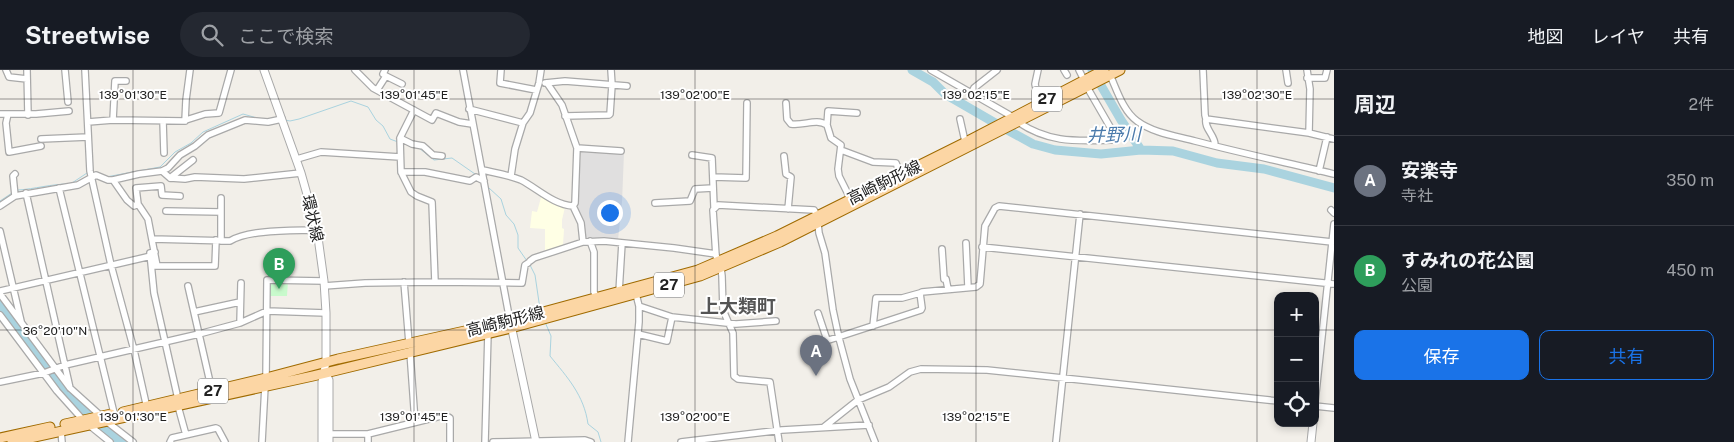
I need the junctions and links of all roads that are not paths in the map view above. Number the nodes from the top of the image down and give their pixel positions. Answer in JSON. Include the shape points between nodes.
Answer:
{"nodes":[{"id":1,"x":6,"y":70,"type":"edge"},
{"id":2,"x":27,"y":70,"type":"edge"},
{"id":3,"x":65,"y":70,"type":"edge"},
{"id":4,"x":85,"y":70,"type":"edge"},
{"id":5,"x":190,"y":70,"type":"edge"},
{"id":6,"x":232,"y":70,"type":"edge"},
{"id":7,"x":264,"y":70,"type":"edge"},
{"id":8,"x":355,"y":70,"type":"edge"},
{"id":9,"x":462,"y":70,"type":"edge"},
{"id":10,"x":500,"y":70,"type":"edge"},
{"id":11,"x":541,"y":70,"type":"edge"},
{"id":12,"x":611,"y":70,"type":"edge"},
{"id":13,"x":931,"y":70,"type":"edge"},
{"id":14,"x":997,"y":70,"type":"edge"},
{"id":15,"x":1038,"y":70,"type":"edge"},
{"id":16,"x":1079,"y":70,"type":"edge"},
{"id":17,"x":1120,"y":70,"type":"edge"},
{"id":18,"x":1203,"y":70,"type":"edge"},
{"id":19,"x":1286,"y":70,"type":"edge"},
{"id":20,"x":1307,"y":70,"type":"edge"},
{"id":21,"x":1327,"y":70,"type":"edge"},
{"id":22,"x":386,"y":73,"type":"edge"},
{"id":23,"x":1108,"y":74,"type":"edge"},
{"id":24,"x":27,"y":78,"type":"junction"},
{"id":25,"x":1306,"y":78,"type":"junction"},
{"id":26,"x":126,"y":81,"type":"dead end"},
{"id":27,"x":547,"y":82,"type":"junction"},
{"id":28,"x":539,"y":83,"type":"junction"},
{"id":29,"x":1087,"y":83,"type":"junction"},
{"id":30,"x":1288,"y":83,"type":"dead end"},
{"id":31,"x":402,"y":84,"type":"dead end"},
{"id":32,"x":612,"y":85,"type":"junction"},
{"id":33,"x":628,"y":86,"type":"dead end"},
{"id":34,"x":376,"y":90,"type":"junction"},
{"id":35,"x":536,"y":90,"type":"junction"},
{"id":36,"x":972,"y":92,"type":"junction"},
{"id":37,"x":1037,"y":94,"type":"dead end"},
{"id":38,"x":68,"y":102,"type":"dead end"},
{"id":39,"x":747,"y":103,"type":"dead end"},
{"id":40,"x":786,"y":103,"type":"dead end"},
{"id":41,"x":414,"y":110,"type":"junction"},
{"id":42,"x":469,"y":110,"type":"junction"},
{"id":43,"x":70,"y":111,"type":"dead end"},
{"id":44,"x":857,"y":113,"type":"dead end"},
{"id":45,"x":0,"y":114,"type":"edge"},
{"id":46,"x":8,"y":114,"type":"junction"},
{"id":47,"x":28,"y":115,"type":"junction"},
{"id":48,"x":565,"y":116,"type":"junction"},
{"id":49,"x":282,"y":119,"type":"junction"},
{"id":50,"x":960,"y":119,"type":"dead end"},
{"id":51,"x":113,"y":120,"type":"junction"},
{"id":52,"x":186,"y":120,"type":"junction"},
{"id":53,"x":1206,"y":120,"type":"junction"},
{"id":54,"x":163,"y":121,"type":"junction"},
{"id":55,"x":1013,"y":121,"type":"junction"},
{"id":56,"x":88,"y":122,"type":"junction"},
{"id":57,"x":524,"y":123,"type":"junction"},
{"id":58,"x":472,"y":124,"type":"junction"},
{"id":59,"x":827,"y":125,"type":"junction"},
{"id":60,"x":1309,"y":133,"type":"junction"},
{"id":61,"x":88,"y":137,"type":"junction"},
{"id":62,"x":1327,"y":137,"type":"junction"},
{"id":63,"x":400,"y":138,"type":"junction"},
{"id":64,"x":41,"y":139,"type":"dead end"},
{"id":65,"x":1334,"y":139,"type":"edge"},
{"id":66,"x":966,"y":145,"type":"junction"},
{"id":67,"x":41,"y":146,"type":"dead end"},
{"id":68,"x":1215,"y":146,"type":"junction"},
{"id":69,"x":577,"y":148,"type":"junction"},
{"id":70,"x":841,"y":150,"type":"junction"},
{"id":71,"x":622,"y":151,"type":"dead end"},
{"id":72,"x":164,"y":153,"type":"dead end"},
{"id":73,"x":692,"y":155,"type":"dead end"},
{"id":74,"x":442,"y":156,"type":"dead end"},
{"id":75,"x":784,"y":156,"type":"dead end"},
{"id":76,"x":400,"y":157,"type":"junction"},
{"id":77,"x":297,"y":159,"type":"junction"},
{"id":78,"x":193,"y":160,"type":"dead end"},
{"id":79,"x":483,"y":170,"type":"junction"},
{"id":80,"x":162,"y":171,"type":"junction"},
{"id":81,"x":1320,"y":171,"type":"junction"},
{"id":82,"x":402,"y":172,"type":"junction"},
{"id":83,"x":301,"y":173,"type":"junction"},
{"id":84,"x":900,"y":173,"type":"junction"},
{"id":85,"x":15,"y":174,"type":"dead end"},
{"id":86,"x":1334,"y":174,"type":"edge"},
{"id":87,"x":511,"y":176,"type":"junction"},
{"id":88,"x":92,"y":177,"type":"junction"},
{"id":89,"x":713,"y":177,"type":"junction"},
{"id":90,"x":170,"y":178,"type":"junction"},
{"id":91,"x":113,"y":180,"type":"junction"},
{"id":92,"x":484,"y":181,"type":"junction"},
{"id":93,"x":59,"y":188,"type":"junction"},
{"id":94,"x":713,"y":188,"type":"junction"},
{"id":95,"x":26,"y":193,"type":"junction"},
{"id":96,"x":15,"y":196,"type":"junction"},
{"id":97,"x":180,"y":196,"type":"dead end"},
{"id":98,"x":221,"y":198,"type":"dead end"},
{"id":99,"x":850,"y":198,"type":"junction"},
{"id":100,"x":655,"y":203,"type":"dead end"},
{"id":101,"x":138,"y":204,"type":"junction"},
{"id":102,"x":0,"y":206,"type":"edge"},
{"id":103,"x":573,"y":206,"type":"junction"},
{"id":104,"x":714,"y":207,"type":"junction"},
{"id":105,"x":788,"y":209,"type":"junction"},
{"id":106,"x":166,"y":211,"type":"dead end"},
{"id":107,"x":220,"y":212,"type":"junction"},
{"id":108,"x":1080,"y":214,"type":"junction"},
{"id":109,"x":817,"y":219,"type":"junction"},
{"id":110,"x":1334,"y":224,"type":"edge"},
{"id":111,"x":317,"y":230,"type":"junction"},
{"id":112,"x":0,"y":231,"type":"edge"},
{"id":113,"x":152,"y":239,"type":"junction"},
{"id":114,"x":218,"y":241,"type":"junction"},
{"id":115,"x":590,"y":241,"type":"junction"},
{"id":116,"x":583,"y":242,"type":"junction"},
{"id":117,"x":1332,"y":242,"type":"junction"},
{"id":118,"x":622,"y":243,"type":"junction"},
{"id":119,"x":966,"y":243,"type":"dead end"},
{"id":120,"x":982,"y":247,"type":"junction"},
{"id":121,"x":942,"y":249,"type":"dead end"},
{"id":122,"x":153,"y":254,"type":"junction"},
{"id":123,"x":1076,"y":256,"type":"junction"},
{"id":124,"x":719,"y":261,"type":"junction"},
{"id":125,"x":112,"y":265,"type":"junction"},
{"id":126,"x":154,"y":266,"type":"junction"},
{"id":127,"x":80,"y":272,"type":"junction"},
{"id":128,"x":46,"y":280,"type":"junction"},
{"id":129,"x":404,"y":282,"type":"junction"},
{"id":130,"x":435,"y":282,"type":"junction"},
{"id":131,"x":241,"y":283,"type":"dead end"},
{"id":132,"x":502,"y":283,"type":"junction"},
{"id":133,"x":324,"y":284,"type":"junction"},
{"id":134,"x":1331,"y":284,"type":"edge"},
{"id":135,"x":188,"y":286,"type":"dead end"},
{"id":136,"x":968,"y":287,"type":"junction"},
{"id":137,"x":13,"y":288,"type":"junction"},
{"id":138,"x":948,"y":289,"type":"junction"},
{"id":139,"x":0,"y":292,"type":"edge"},
{"id":140,"x":619,"y":292,"type":"junction"},
{"id":141,"x":920,"y":293,"type":"junction"},
{"id":142,"x":636,"y":294,"type":"junction"},
{"id":143,"x":597,"y":298,"type":"junction"},
{"id":144,"x":240,"y":302,"type":"junction"},
{"id":145,"x":639,"y":306,"type":"junction"},
{"id":146,"x":267,"y":311,"type":"junction"},
{"id":147,"x":194,"y":312,"type":"junction"},
{"id":148,"x":818,"y":312,"type":"dead end"},
{"id":149,"x":326,"y":313,"type":"junction"},
{"id":150,"x":0,"y":315,"type":"edge"},
{"id":151,"x":672,"y":317,"type":"junction"},
{"id":152,"x":776,"y":321,"type":"dead end"},
{"id":153,"x":727,"y":322,"type":"junction"},
{"id":154,"x":21,"y":323,"type":"junction"},
{"id":155,"x":240,"y":323,"type":"junction"},
{"id":156,"x":511,"y":324,"type":"junction"},
{"id":157,"x":873,"y":326,"type":"junction"},
{"id":158,"x":488,"y":333,"type":"junction"},
{"id":159,"x":199,"y":334,"type":"junction"},
{"id":160,"x":638,"y":334,"type":"junction"},
{"id":161,"x":839,"y":338,"type":"junction"},
{"id":162,"x":166,"y":342,"type":"junction"},
{"id":163,"x":409,"y":347,"type":"junction"},
{"id":164,"x":134,"y":350,"type":"junction"},
{"id":165,"x":100,"y":357,"type":"junction"},
{"id":166,"x":326,"y":362,"type":"junction"},
{"id":167,"x":65,"y":365,"type":"junction"},
{"id":168,"x":55,"y":368,"type":"junction"},
{"id":169,"x":325,"y":372,"type":"junction"},
{"id":170,"x":44,"y":373,"type":"junction"},
{"id":171,"x":1063,"y":378,"type":"junction"},
{"id":172,"x":0,"y":382,"type":"edge"},
{"id":173,"x":266,"y":382,"type":"junction"},
{"id":174,"x":1318,"y":382,"type":"edge"},
{"id":175,"x":70,"y":388,"type":"junction"},
{"id":176,"x":212,"y":391,"type":"junction"},
{"id":177,"x":858,"y":400,"type":"junction"},
{"id":178,"x":178,"y":402,"type":"junction"},
{"id":179,"x":1274,"y":402,"type":"edge"},
{"id":180,"x":1319,"y":406,"type":"edge"},
{"id":181,"x":1334,"y":408,"type":"edge"},
{"id":182,"x":147,"y":410,"type":"junction"},
{"id":183,"x":114,"y":414,"type":"junction"},
{"id":184,"x":103,"y":419,"type":"junction"},
{"id":185,"x":87,"y":422,"type":"junction"},
{"id":186,"x":415,"y":422,"type":"junction"},
{"id":187,"x":868,"y":426,"type":"junction"},
{"id":188,"x":824,"y":427,"type":"junction"},
{"id":189,"x":1313,"y":427,"type":"edge"},
{"id":190,"x":778,"y":430,"type":"junction"},
{"id":191,"x":61,"y":431,"type":"junction"},
{"id":192,"x":329,"y":434,"type":"junction"},
{"id":193,"x":368,"y":434,"type":"junction"},
{"id":194,"x":186,"y":435,"type":"junction"},
{"id":195,"x":0,"y":438,"type":"edge"},
{"id":196,"x":737,"y":439,"type":"edge"},
{"id":197,"x":108,"y":441,"type":"edge"},
{"id":198,"x":536,"y":441,"type":"edge"},
{"id":199,"x":12,"y":442,"type":"edge"},
{"id":200,"x":62,"y":442,"type":"edge"},
{"id":201,"x":133,"y":442,"type":"edge"},
{"id":202,"x":170,"y":442,"type":"edge"},
{"id":203,"x":225,"y":442,"type":"edge"},
{"id":204,"x":262,"y":442,"type":"edge"},
{"id":205,"x":322,"y":442,"type":"edge"},
{"id":206,"x":329,"y":442,"type":"edge"},
{"id":207,"x":368,"y":442,"type":"edge"},
{"id":208,"x":450,"y":442,"type":"edge"},
{"id":209,"x":485,"y":442,"type":"edge"},
{"id":210,"x":494,"y":442,"type":"edge"},
{"id":211,"x":591,"y":442,"type":"edge"},
{"id":212,"x":628,"y":442,"type":"edge"},
{"id":213,"x":681,"y":442,"type":"edge"},
{"id":214,"x":779,"y":442,"type":"edge"},
{"id":215,"x":875,"y":442,"type":"edge"},
{"id":216,"x":1056,"y":442,"type":"edge"},
{"id":217,"x":1311,"y":442,"type":"edge"}],
"edges":[{"from":1,"to":24,"type":"street","via":[[9,78]]},
{"from":2,"to":24,"type":"street"},
{"from":3,"to":38,"type":"street"},
{"from":4,"to":56,"type":"street"},
{"from":5,"to":52,"type":"street"},
{"from":6,"to":52,"type":"street","via":[[219,113]]},
{"from":7,"to":49,"type":"street","name":"環状線"},
{"from":8,"to":34,"type":"street"},
{"from":9,"to":42,"type":"street"},
{"from":10,"to":35,"type":"street","via":[[500,83]]},
{"from":11,"to":28,"type":"street"},
{"from":12,"to":32,"type":"street"},
{"from":13,"to":36,"type":"street"},
{"from":14,"to":36,"type":"street"},
{"from":15,"to":37,"type":"street"},
{"from":16,"to":29,"type":"street"},
{"from":17,"to":23,"type":"main road","number":"27"},
{"from":18,"to":53,"type":"street"},
{"from":19,"to":30,"type":"street"},
{"from":20,"to":25,"type":"street"},
{"from":21,"to":25,"type":"street","via":[[1325,78]]},
{"from":22,"to":31,"type":"street"},
{"from":22,"to":34,"type":"street"},
{"from":23,"to":29,"type":"main road","number":"27"},
{"from":23,"to":68,"type":"street","via":[[1135,120],[1155,131]]},
{"from":24,"to":47,"type":"street"},
{"from":25,"to":60,"type":"street","via":[[1310,89]]},
{"from":26,"to":51,"type":"street","via":[[115,81]]},
{"from":27,"to":28,"type":"street"},
{"from":27,"to":32,"type":"street"},
{"from":27,"to":48,"type":"street"},
{"from":28,"to":35,"type":"street"},
{"from":29,"to":55,"type":"main road","number":"27"},
{"from":29,"to":55,"type":"street","via":[[1113,132],[1111,140],[1049,138]]},
{"from":32,"to":33,"type":"street"},
{"from":32,"to":48,"type":"street","via":[[609,115]]},
{"from":34,"to":41,"type":"street"},
{"from":35,"to":57,"type":"street"},
{"from":36,"to":55,"type":"street"},
{"from":39,"to":89,"type":"street","via":[[746,178]]},
{"from":40,"to":59,"type":"street","via":[[787,119],[791,124],[816,121]]},
{"from":41,"to":58,"type":"street","via":[[432,120],[436,113]]},
{"from":41,"to":63,"type":"street"},
{"from":42,"to":57,"type":"street"},
{"from":42,"to":58,"type":"street"},
{"from":43,"to":47,"type":"street"},
{"from":44,"to":59,"type":"street","via":[[828,112]]},
{"from":45,"to":46,"type":"street"},
{"from":46,"to":47,"type":"street"},
{"from":46,"to":67,"type":"street","via":[[9,152]]},
{"from":48,"to":69,"type":"street"},
{"from":49,"to":77,"type":"street","name":"環状線"},
{"from":49,"to":80,"type":"street","via":[[268,122],[245,120],[208,135]]},
{"from":50,"to":66,"type":"street"},
{"from":51,"to":54,"type":"street"},
{"from":51,"to":56,"type":"street"},
{"from":52,"to":54,"type":"street"},
{"from":53,"to":60,"type":"street"},
{"from":53,"to":68,"type":"street"},
{"from":54,"to":72,"type":"street"},
{"from":55,"to":66,"type":"main road","name":"高崎駒形線","number":"27"},
{"from":56,"to":61,"type":"street"},
{"from":57,"to":87,"type":"street","via":[[515,149]]},
{"from":58,"to":79,"type":"street"},
{"from":59,"to":70,"type":"street","via":[[831,138],[841,145]]},
{"from":60,"to":62,"type":"street"},
{"from":61,"to":64,"type":"street"},
{"from":61,"to":88,"type":"street"},
{"from":62,"to":65,"type":"street"},
{"from":62,"to":81,"type":"street"},
{"from":63,"to":74,"type":"street","via":[[423,146],[433,156]]},
{"from":63,"to":76,"type":"street"},
{"from":66,"to":84,"type":"main road","name":"高崎駒形線","number":"27"},
{"from":66,"to":109,"type":"main road","name":"高崎駒形線","number":"27"},
{"from":68,"to":81,"type":"street"},
{"from":69,"to":71,"type":"street"},
{"from":69,"to":103,"type":"street"},
{"from":70,"to":84,"type":"street","via":[[873,162],[896,164]]},
{"from":70,"to":99,"type":"street","via":[[838,176]]},
{"from":73,"to":89,"type":"street","via":[[712,158]]},
{"from":75,"to":105,"type":"street","via":[[786,174],[790,177]]},
{"from":76,"to":77,"type":"street","via":[[321,152]]},
{"from":76,"to":82,"type":"street"},
{"from":77,"to":83,"type":"street","name":"環状線"},
{"from":78,"to":90,"type":"street"},
{"from":79,"to":87,"type":"street"},
{"from":79,"to":92,"type":"street"},
{"from":80,"to":90,"type":"street"},
{"from":80,"to":91,"type":"street"},
{"from":81,"to":86,"type":"street"},
{"from":82,"to":92,"type":"street","via":[[425,172],[470,181],[476,177]]},
{"from":82,"to":130,"type":"street","via":[[411,192],[432,202]]},
{"from":83,"to":90,"type":"street","via":[[244,178]]},
{"from":83,"to":111,"type":"street","name":"環状線"},
{"from":84,"to":99,"type":"main road","name":"高崎駒形線","number":"27"},
{"from":85,"to":96,"type":"street","via":[[12,176]]},
{"from":87,"to":103,"type":"street","via":[[560,204]]},
{"from":88,"to":91,"type":"street","via":[[96,175]]},
{"from":88,"to":93,"type":"street","via":[[78,185]]},
{"from":88,"to":125,"type":"street"},
{"from":89,"to":94,"type":"street"},
{"from":91,"to":101,"type":"street","via":[[127,200],[134,206]]},
{"from":92,"to":132,"type":"street"},
{"from":93,"to":95,"type":"street"},
{"from":93,"to":127,"type":"street"},
{"from":94,"to":100,"type":"street","via":[[694,189],[690,201]]},
{"from":94,"to":104,"type":"street"},
{"from":95,"to":96,"type":"street"},
{"from":95,"to":128,"type":"street"},
{"from":96,"to":102,"type":"street"},
{"from":97,"to":101,"type":"street","via":[[162,195],[161,186],[136,188]]},
{"from":98,"to":107,"type":"street"},
{"from":99,"to":109,"type":"main road","name":"高崎駒形線","number":"27"},
{"from":101,"to":113,"type":"street","via":[[148,219]]},
{"from":103,"to":116,"type":"street","via":[[581,223]]},
{"from":104,"to":105,"type":"street"},
{"from":104,"to":124,"type":"street"},
{"from":105,"to":109,"type":"street","via":[[814,210]]},
{"from":106,"to":107,"type":"street"},
{"from":107,"to":114,"type":"street"},
{"from":108,"to":117,"type":"street"},
{"from":108,"to":120,"type":"street","via":[[999,206],[985,226]]},
{"from":108,"to":123,"type":"street"},
{"from":109,"to":124,"type":"main road","name":"高崎駒形線","number":"27","via":[[780,242]]},
{"from":109,"to":161,"type":"street"},
{"from":110,"to":117,"type":"street"},
{"from":111,"to":114,"type":"street","via":[[281,231]]},
{"from":111,"to":133,"type":"street","name":"環状線"},
{"from":112,"to":137,"type":"street"},
{"from":113,"to":114,"type":"street"},
{"from":113,"to":122,"type":"street"},
{"from":114,"to":126,"type":"street","via":[[215,266]]},
{"from":115,"to":116,"type":"street"},
{"from":115,"to":118,"type":"street"},
{"from":115,"to":143,"type":"street","via":[[594,252],[594,292]]},
{"from":116,"to":132,"type":"street","via":[[534,258],[525,266],[522,283]]},
{"from":117,"to":134,"type":"street"},
{"from":118,"to":124,"type":"street","via":[[666,247]]},
{"from":118,"to":140,"type":"street"},
{"from":119,"to":136,"type":"street"},
{"from":120,"to":123,"type":"street"},
{"from":120,"to":136,"type":"street","via":[[980,284]]},
{"from":121,"to":138,"type":"street"},
{"from":122,"to":125,"type":"street"},
{"from":122,"to":126,"type":"street"},
{"from":123,"to":134,"type":"street"},
{"from":123,"to":171,"type":"street"},
{"from":124,"to":140,"type":"main road","name":"高崎駒形線","number":"27"},
{"from":124,"to":142,"type":"main road","name":"高崎駒形線","number":"27","via":[[700,276]]},
{"from":124,"to":153,"type":"street"},
{"from":125,"to":127,"type":"street"},
{"from":125,"to":164,"type":"street"},
{"from":126,"to":162,"type":"street","via":[[154,292]]},
{"from":127,"to":128,"type":"street"},
{"from":127,"to":165,"type":"street"},
{"from":128,"to":137,"type":"street"},
{"from":128,"to":167,"type":"street"},
{"from":129,"to":130,"type":"street"},
{"from":129,"to":133,"type":"street"},
{"from":129,"to":163,"type":"street"},
{"from":130,"to":132,"type":"street"},
{"from":131,"to":144,"type":"street"},
{"from":132,"to":156,"type":"street"},
{"from":133,"to":146,"type":"street","via":[[267,280]]},
{"from":133,"to":149,"type":"street","name":"環状線"},
{"from":134,"to":174,"type":"street"},
{"from":135,"to":147,"type":"street"},
{"from":136,"to":138,"type":"street"},
{"from":137,"to":139,"type":"street"},
{"from":137,"to":154,"type":"street"},
{"from":138,"to":141,"type":"street"},
{"from":139,"to":154,"type":"street"},
{"from":140,"to":143,"type":"main road","name":"高崎駒形線","number":"27"},
{"from":141,"to":157,"type":"street","via":[[921,310]]},
{"from":141,"to":157,"type":"street","via":[[902,298],[876,298]]},
{"from":142,"to":145,"type":"street"},
{"from":142,"to":156,"type":"main road","name":"高崎駒形線","number":"27"},
{"from":143,"to":156,"type":"main road","name":"高崎駒形線","number":"27"},
{"from":144,"to":147,"type":"street"},
{"from":144,"to":155,"type":"street"},
{"from":145,"to":151,"type":"street"},
{"from":145,"to":160,"type":"street"},
{"from":146,"to":149,"type":"street"},
{"from":146,"to":155,"type":"street"},
{"from":146,"to":173,"type":"street"},
{"from":147,"to":159,"type":"street"},
{"from":148,"to":161,"type":"street","via":[[828,340]]},
{"from":149,"to":166,"type":"street","name":"環状線"},
{"from":150,"to":170,"type":"street"},
{"from":151,"to":153,"type":"street"},
{"from":151,"to":160,"type":"street","via":[[667,341]]},
{"from":152,"to":153,"type":"street"},
{"from":153,"to":190,"type":"street","via":[[733,333],[734,376],[770,382]]},
{"from":154,"to":168,"type":"street"},
{"from":155,"to":159,"type":"street"},
{"from":156,"to":158,"type":"main road","name":"高崎駒形線","number":"27"},
{"from":156,"to":163,"type":"main road","name":"高崎駒形線","number":"27"},
{"from":156,"to":198,"type":"street"},
{"from":157,"to":161,"type":"street"},
{"from":158,"to":163,"type":"main road","name":"高崎駒形線","number":"27"},
{"from":158,"to":209,"type":"street"},
{"from":159,"to":162,"type":"street"},
{"from":159,"to":176,"type":"street"},
{"from":160,"to":212,"type":"street"},
{"from":161,"to":177,"type":"street"},
{"from":162,"to":164,"type":"street"},
{"from":162,"to":178,"type":"street"},
{"from":163,"to":166,"type":"main road","name":"高崎駒形線","number":"27"},
{"from":163,"to":169,"type":"main road","name":"高崎駒形線","number":"27"},
{"from":163,"to":186,"type":"street"},
{"from":164,"to":165,"type":"street"},
{"from":164,"to":182,"type":"street"},
{"from":165,"to":167,"type":"street"},
{"from":165,"to":183,"type":"street"},
{"from":166,"to":169,"type":"street","name":"環状線"},
{"from":166,"to":173,"type":"main road","name":"高崎駒形線","number":"27"},
{"from":167,"to":168,"type":"street"},
{"from":167,"to":175,"type":"street"},
{"from":168,"to":170,"type":"street"},
{"from":168,"to":175,"type":"street"},
{"from":169,"to":173,"type":"main road","name":"高崎駒形線","number":"27"},
{"from":169,"to":192,"type":"street","name":"環状線","via":[[329,380]]},
{"from":169,"to":205,"type":"street","name":"環状線","via":[[322,382]]},
{"from":170,"to":172,"type":"street"},
{"from":170,"to":185,"type":"street"},
{"from":171,"to":177,"type":"street","via":[[987,370],[921,369]]},
{"from":171,"to":179,"type":"street"},
{"from":171,"to":216,"type":"street"},
{"from":173,"to":176,"type":"main road","name":"高崎駒形線","number":"27"},
{"from":173,"to":178,"type":"main road","name":"高崎駒形線","number":"27"},
{"from":173,"to":204,"type":"street"},
{"from":175,"to":184,"type":"street"},
{"from":176,"to":178,"type":"main road","name":"高崎駒形線","number":"27"},
{"from":177,"to":187,"type":"street"},
{"from":177,"to":188,"type":"street"},
{"from":178,"to":182,"type":"main road","name":"高崎駒形線","number":"27"},
{"from":178,"to":194,"type":"street"},
{"from":180,"to":181,"type":"street"},
{"from":182,"to":183,"type":"main road","name":"高崎駒形線","number":"27"},
{"from":182,"to":184,"type":"main road","name":"高崎駒形線","number":"27"},
{"from":183,"to":184,"type":"main road","name":"高崎駒形線","number":"27"},
{"from":184,"to":185,"type":"main road","name":"高崎駒形線","number":"27"},
{"from":184,"to":201,"type":"street"},
{"from":185,"to":191,"type":"main road","name":"高崎駒形線","number":"27"},
{"from":185,"to":195,"type":"main road","name":"高崎駒形線","number":"27"},
{"from":185,"to":197,"type":"street"},
{"from":186,"to":193,"type":"street"},
{"from":186,"to":208,"type":"street","via":[[448,416]]},
{"from":187,"to":188,"type":"street"},
{"from":187,"to":215,"type":"street"},
{"from":188,"to":190,"type":"street"},
{"from":189,"to":217,"type":"street"},
{"from":190,"to":196,"type":"street"},
{"from":190,"to":214,"type":"street"},
{"from":191,"to":199,"type":"main road","name":"高崎駒形線","number":"27"},
{"from":191,"to":200,"type":"street"},
{"from":192,"to":193,"type":"street"},
{"from":192,"to":206,"type":"street","name":"環状線"},
{"from":193,"to":207,"type":"street"},
{"from":194,"to":202,"type":"street","via":[[172,438]]},
{"from":194,"to":203,"type":"street","via":[[216,428]]},
{"from":196,"to":213,"type":"street"},
{"from":198,"to":210,"type":"street"},
{"from":198,"to":211,"type":"street"}]}
